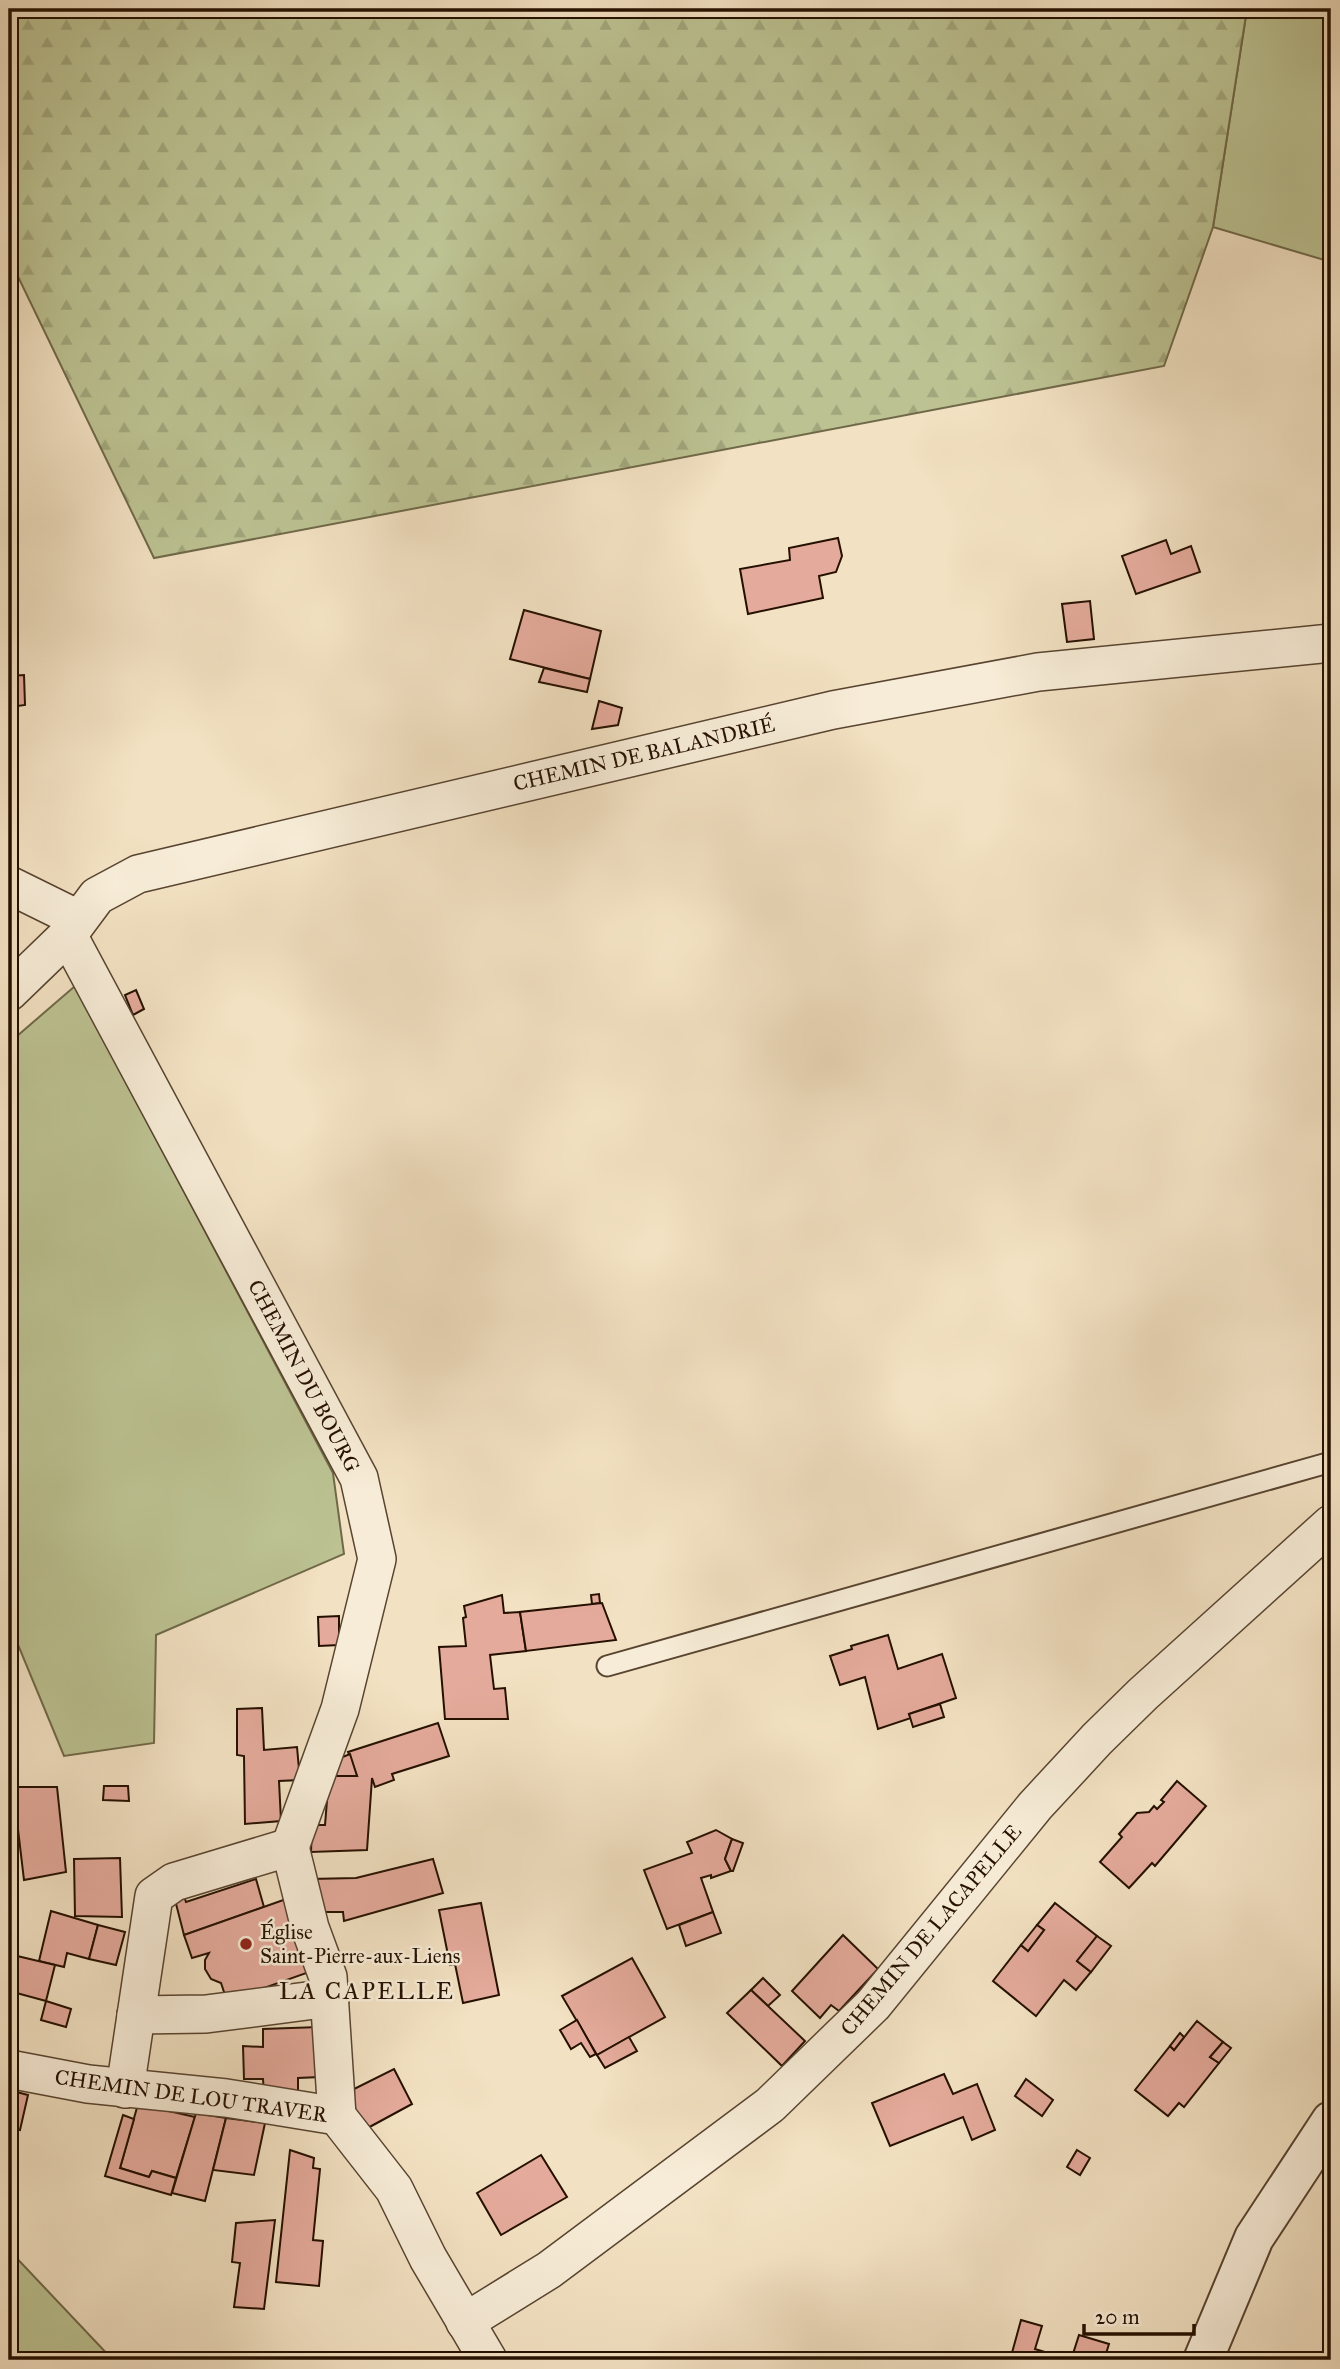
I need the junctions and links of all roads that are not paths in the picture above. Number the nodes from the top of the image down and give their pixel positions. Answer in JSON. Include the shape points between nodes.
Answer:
{"nodes":[{"id":1,"x":1331,"y":643,"type":"edge"},
{"id":2,"x":9,"y":885,"type":"edge"},
{"id":3,"x":73,"y":927,"type":"junction"},
{"id":4,"x":9,"y":992,"type":"edge"},
{"id":5,"x":1331,"y":1462,"type":"edge"},
{"id":6,"x":1331,"y":1524,"type":"edge"},
{"id":7,"x":607,"y":1666,"type":"dead end"},
{"id":8,"x":300,"y":1860,"type":"junction"},
{"id":9,"x":330,"y":1998,"type":"junction"},
{"id":10,"x":136,"y":2015,"type":"junction"},
{"id":11,"x":9,"y":2069,"type":"edge"},
{"id":12,"x":125,"y":2089,"type":"junction"},
{"id":13,"x":337,"y":2116,"type":"junction"},
{"id":14,"x":1331,"y":2121,"type":"edge"},
{"id":15,"x":465,"y":2322,"type":"junction"},
{"id":16,"x":488,"y":2360,"type":"edge"},
{"id":17,"x":1203,"y":2360,"type":"edge"}],
"edges":[{"from":1,"to":3,"type":"street","name":"CHEMIN DE BALANDRIÉ","via":[[1038,672],[833,710],[138,874],[97,895]]},
{"from":2,"to":3,"type":"street"},
{"from":3,"to":4,"type":"street","name":"CHEMIN DE BALANDRIÉ"},
{"from":3,"to":8,"type":"street","name":"CHEMIN DU BOURG","via":[[359,1478],[377,1559]]},
{"from":5,"to":7,"type":"lane"},
{"from":6,"to":15,"type":"street","name":"CHEMIN DE LACAPELLE","via":[[1097,1739],[1035,1806],[873,2005],[770,2105],[549,2270]]},
{"from":8,"to":9,"type":"street","via":[[310,1928],[328,1977]]},
{"from":8,"to":10,"type":"street","via":[[174,1882],[154,1896]]},
{"from":9,"to":10,"type":"street","via":[[206,2014]]},
{"from":9,"to":13,"type":"street"},
{"from":10,"to":12,"type":"street"},
{"from":11,"to":12,"type":"street","name":"CHEMIN DE LOU TRAVER"},
{"from":12,"to":13,"type":"street","name":"CHEMIN DE LOU TRAVER","via":[[226,2098]]},
{"from":13,"to":15,"type":"street","name":"CHEMIN DE LOU TRAVER","via":[[394,2189]]},
{"from":14,"to":17,"type":"street","via":[[1254,2238]]},
{"from":15,"to":16,"type":"street","name":"CHEMIN DE LOU TRAVER"}]}
